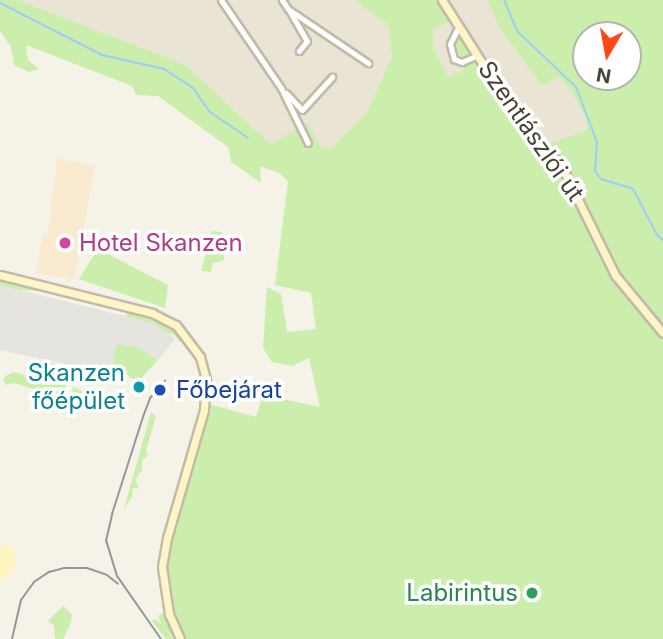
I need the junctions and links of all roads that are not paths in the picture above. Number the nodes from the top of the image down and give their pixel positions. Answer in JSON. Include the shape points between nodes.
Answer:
{"nodes":[{"id":1,"x":221,"y":0,"type":"edge"},
{"id":2,"x":282,"y":0,"type":"edge"},
{"id":3,"x":442,"y":0,"type":"edge"},
{"id":4,"x":288,"y":9,"type":"junction"},
{"id":5,"x":459,"y":26,"type":"junction"},
{"id":6,"x":299,"y":51,"type":"dead end"},
{"id":7,"x":478,"y":55,"type":"junction"},
{"id":8,"x":368,"y":63,"type":"dead end"},
{"id":9,"x":332,"y":77,"type":"dead end"},
{"id":10,"x":281,"y":88,"type":"junction"},
{"id":11,"x":308,"y":143,"type":"dead end"},
{"id":12,"x":0,"y":275,"type":"edge"},
{"id":13,"x":663,"y":333,"type":"edge"},
{"id":14,"x":180,"y":639,"type":"edge"}],
"edges":[{"from":1,"to":10,"type":"street"},
{"from":2,"to":4,"type":"street"},
{"from":3,"to":5,"type":"street","name":"Szentlászlói út"},
{"from":4,"to":6,"type":"street","via":[[307,41]]},
{"from":4,"to":8,"type":"street"},
{"from":5,"to":7,"type":"street","name":"Szentlászlói út"},
{"from":5,"to":7,"type":"street","via":[[450,44],[454,59],[462,62]]},
{"from":7,"to":13,"type":"street","name":"Szentlászlói út","via":[[527,134],[559,163],[615,275]]},
{"from":9,"to":10,"type":"street","via":[[302,110]]},
{"from":10,"to":11,"type":"street"},
{"from":12,"to":14,"type":"street","via":[[152,313],[176,325],[200,357],[204,410],[162,567],[169,614]]}]}
